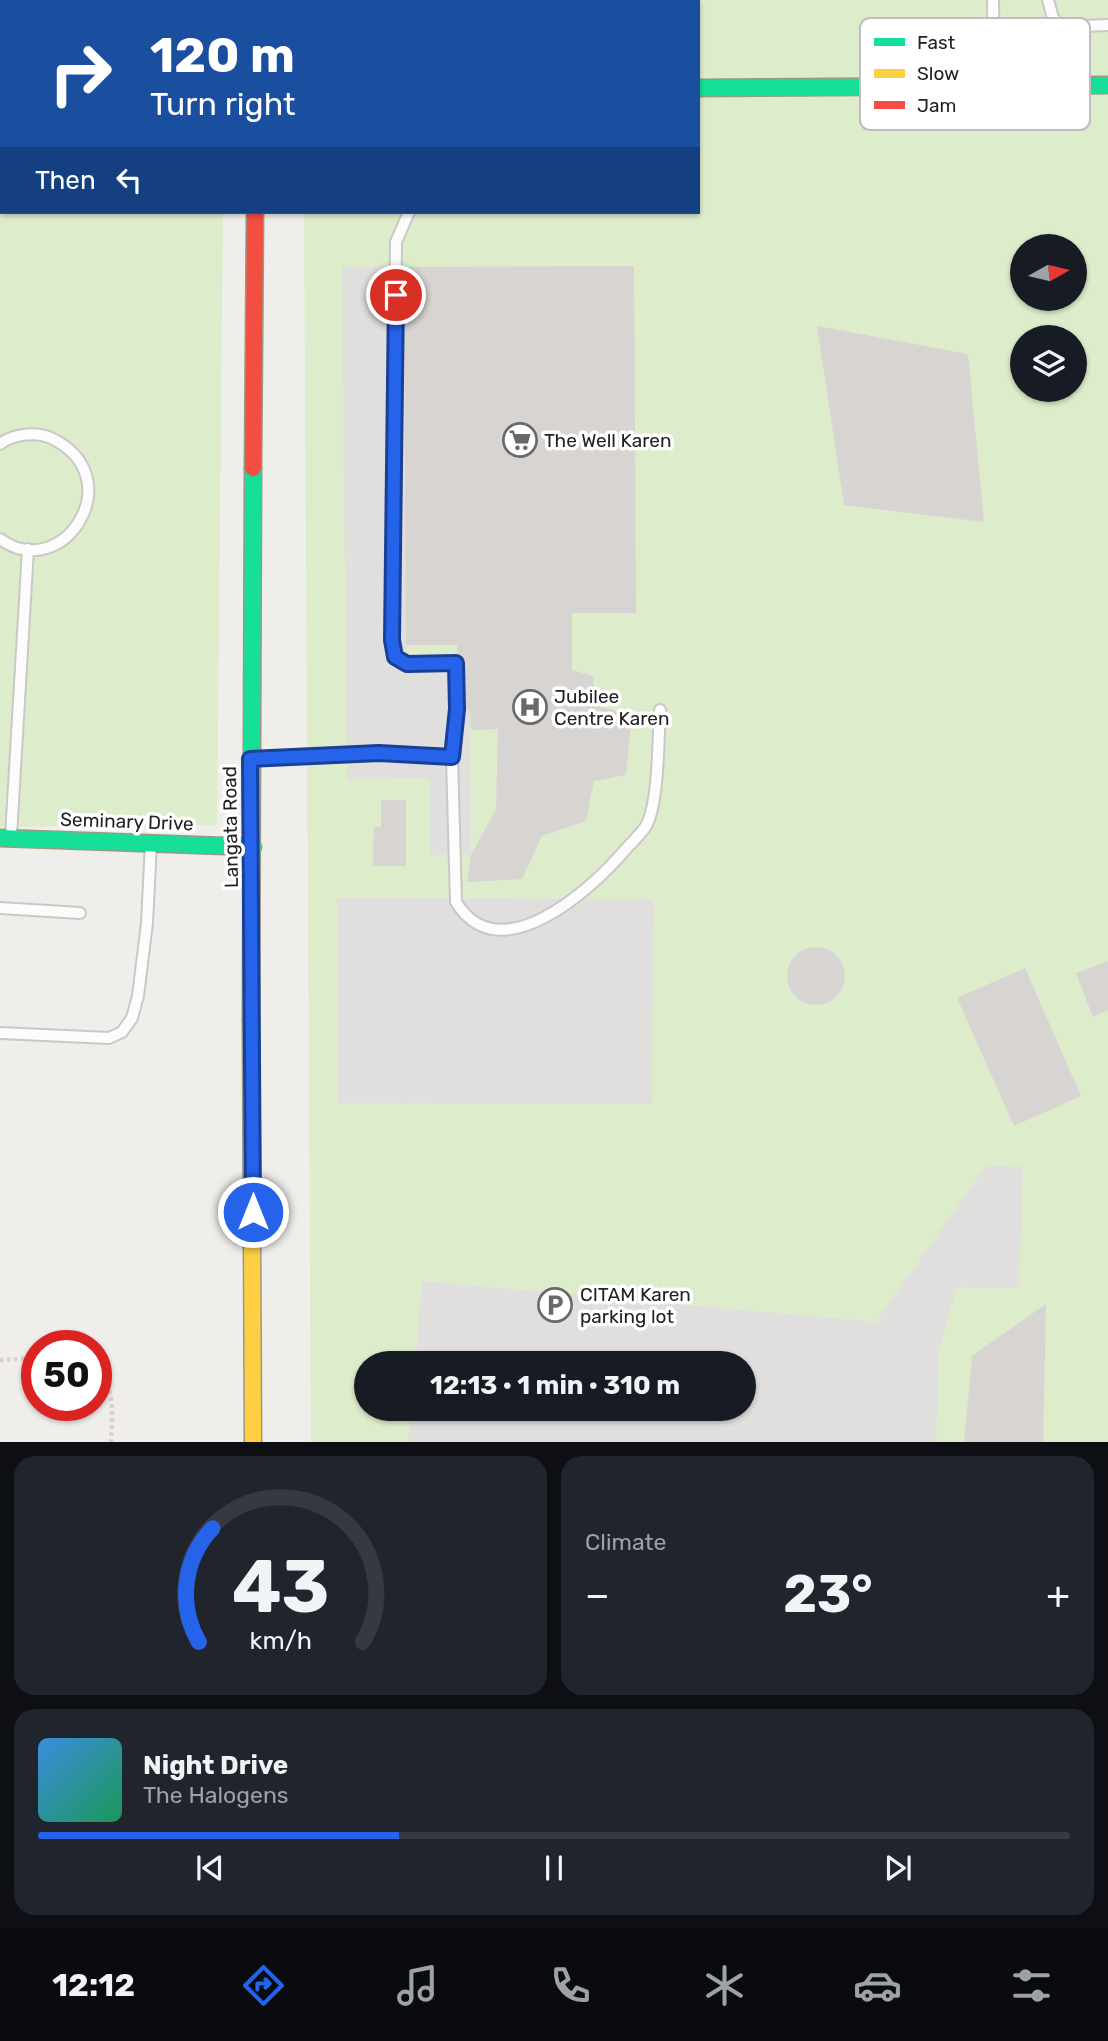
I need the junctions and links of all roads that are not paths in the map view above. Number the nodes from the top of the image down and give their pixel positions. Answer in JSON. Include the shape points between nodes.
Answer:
{"nodes":[{"id":1,"x":993,"y":0,"type":"edge"},
{"id":2,"x":1048,"y":0,"type":"edge"},
{"id":3,"x":993,"y":18,"type":"edge"},
{"id":4,"x":1053,"y":18,"type":"edge"},
{"id":5,"x":1108,"y":25,"type":"edge"},
{"id":6,"x":1090,"y":26,"type":"edge"},
{"id":7,"x":1090,"y":85,"type":"edge"},
{"id":8,"x":1108,"y":85,"type":"edge"},
{"id":9,"x":860,"y":86,"type":"edge"},
{"id":10,"x":700,"y":88,"type":"edge"},
{"id":11,"x":255,"y":214,"type":"edge"},
{"id":12,"x":408,"y":214,"type":"edge"},
{"id":13,"x":0,"y":444,"type":"edge"},
{"id":14,"x":0,"y":539,"type":"edge"},
{"id":15,"x":28,"y":549,"type":"junction"},
{"id":16,"x":660,"y":710,"type":"dead end"},
{"id":17,"x":452,"y":757,"type":"junction"},
{"id":18,"x":250,"y":759,"type":"junction"},
{"id":19,"x":6,"y":838,"type":"edge"},
{"id":20,"x":152,"y":844,"type":"junction"},
{"id":21,"x":253,"y":847,"type":"junction"},
{"id":22,"x":0,"y":908,"type":"edge"},
{"id":23,"x":80,"y":913,"type":"dead end"},
{"id":24,"x":0,"y":1032,"type":"edge"},
{"id":25,"x":253,"y":1442,"type":"edge"}],
"edges":[{"from":1,"to":3,"type":"lane"},
{"from":2,"to":4,"type":"lane"},
{"from":5,"to":6,"type":"lane"},
{"from":7,"to":8,"type":"main road"},
{"from":9,"to":10,"type":"main road"},
{"from":11,"to":18,"type":"main road","name":"Langata Road"},
{"from":12,"to":17,"type":"lane","via":[[396,242],[392,640],[395,657],[402,663],[456,663]]},
{"from":13,"to":15,"type":"lane","via":[[25,434],[46,436],[65,445],[80,460],[88,480],[88,501],[81,521],[67,537],[49,547]]},
{"from":14,"to":15,"type":"lane"},
{"from":15,"to":19,"type":"lane"},
{"from":16,"to":17,"type":"lane","via":[[652,811],[646,827],[573,901],[538,923],[481,926],[466,918],[456,902]]},
{"from":17,"to":18,"type":"lane","via":[[379,753]]},
{"from":18,"to":21,"type":"main road","name":"Langata Road"},
{"from":19,"to":20,"type":"main road","name":"Seminary Drive"},
{"from":20,"to":21,"type":"main road","name":"Seminary Drive"},
{"from":20,"to":24,"type":"lane","via":[[138,996],[122,1032],[109,1038]]},
{"from":21,"to":25,"type":"main road","name":"Langata Road"},
{"from":22,"to":23,"type":"lane"}]}
